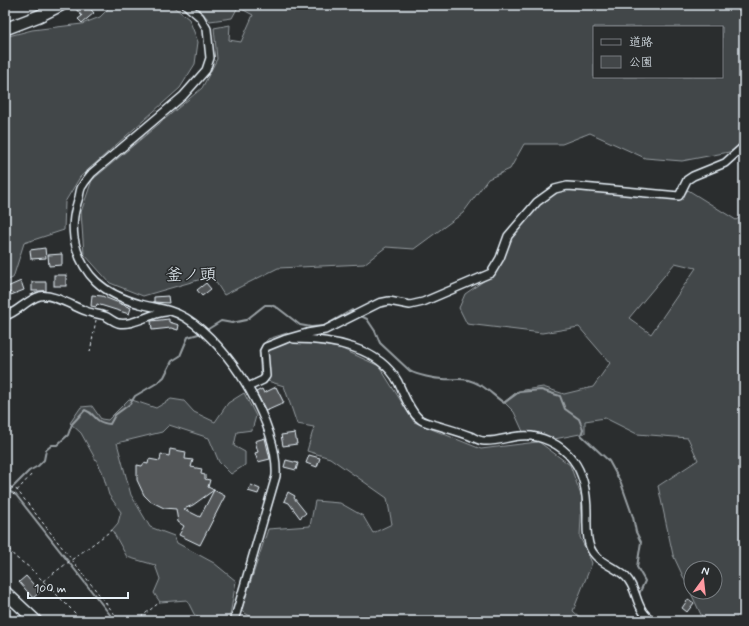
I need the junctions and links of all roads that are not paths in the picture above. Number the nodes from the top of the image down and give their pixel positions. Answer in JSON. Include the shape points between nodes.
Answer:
{"nodes":[{"id":1,"x":61,"y":5,"type":"edge"},
{"id":2,"x":186,"y":5,"type":"edge"},
{"id":3,"x":5,"y":28,"type":"edge"},
{"id":4,"x":744,"y":146,"type":"edge"},
{"id":5,"x":174,"y":311,"type":"junction"},
{"id":6,"x":5,"y":316,"type":"edge"},
{"id":7,"x":286,"y":339,"type":"junction"},
{"id":8,"x":248,"y":387,"type":"junction"},
{"id":9,"x":5,"y":592,"type":"edge"},
{"id":10,"x":36,"y":621,"type":"edge"},
{"id":11,"x":234,"y":621,"type":"edge"},
{"id":12,"x":652,"y":621,"type":"edge"}],
"edges":[{"from":1,"to":3,"type":"highway"},
{"from":2,"to":5,"type":"street","via":[[200,17],[207,30],[210,58],[206,70],[183,96],[92,173],[82,186],[73,216],[73,232],[79,258],[95,281],[109,291],[139,304]]},
{"from":4,"to":7,"type":"street","via":[[725,163],[687,180],[679,196],[567,186],[555,189],[537,202],[508,236],[491,273],[422,302],[410,305],[389,301],[379,303],[325,330]]},
{"from":5,"to":6,"type":"street","via":[[161,312],[124,324],[57,299],[40,296]]},
{"from":5,"to":8,"type":"street","via":[[197,325],[219,348]]},
{"from":7,"to":8,"type":"street","via":[[266,347],[266,376]]},
{"from":7,"to":12,"type":"street","via":[[310,339],[364,352],[380,362],[395,378],[421,420],[482,441],[533,436],[545,438],[561,448],[580,472],[586,494],[587,539],[590,549],[597,558],[626,577],[641,610]]},
{"from":8,"to":11,"type":"street","via":[[268,426],[277,463],[276,476]]},
{"from":9,"to":10,"type":"highway"}]}
